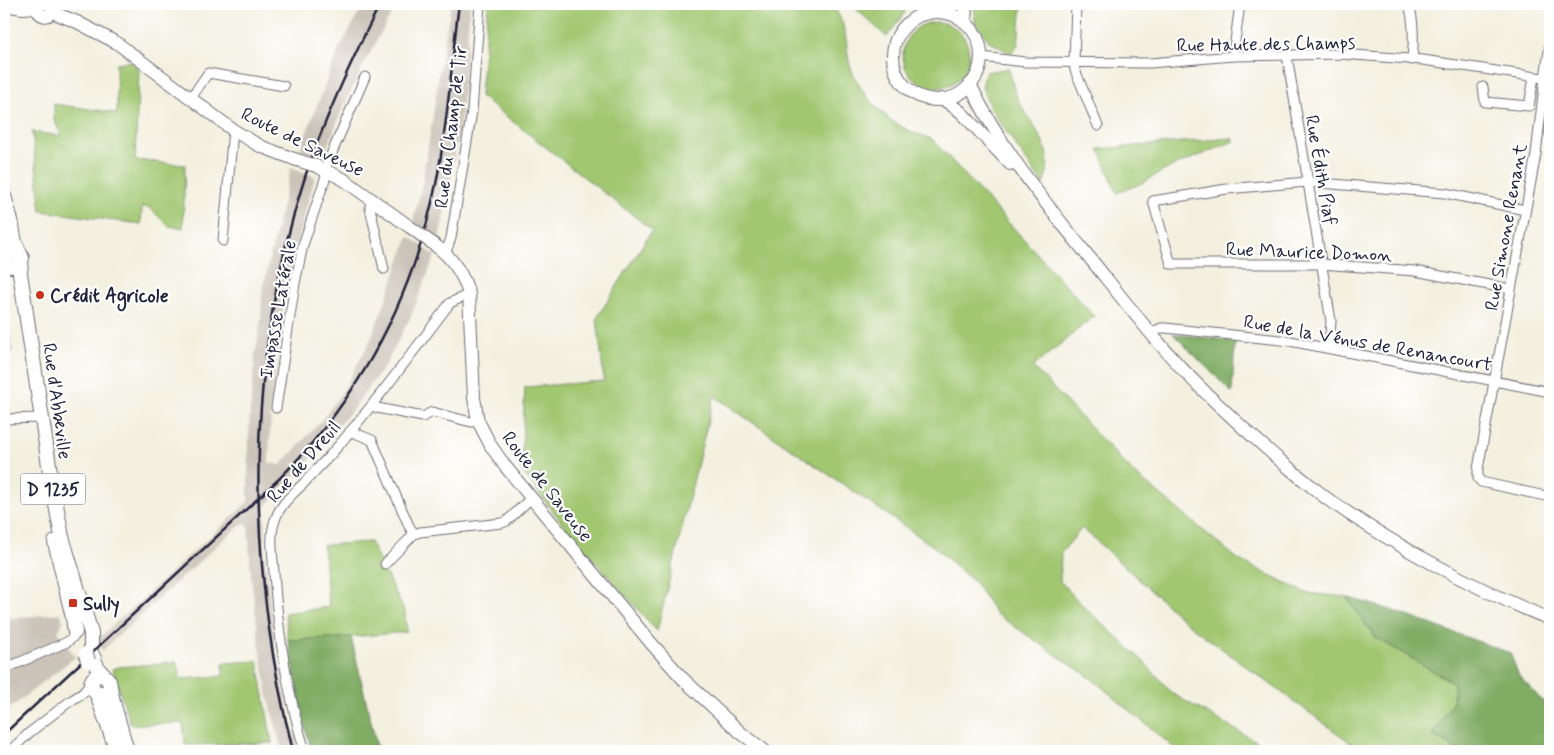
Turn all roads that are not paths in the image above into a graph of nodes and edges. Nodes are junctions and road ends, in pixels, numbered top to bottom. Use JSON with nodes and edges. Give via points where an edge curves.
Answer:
{"nodes":[{"id":1,"x":480,"y":4,"type":"edge"},
{"id":2,"x":966,"y":4,"type":"edge"},
{"id":3,"x":1076,"y":4,"type":"edge"},
{"id":4,"x":1240,"y":4,"type":"edge"},
{"id":5,"x":1410,"y":4,"type":"edge"},
{"id":6,"x":4,"y":5,"type":"edge"},
{"id":7,"x":37,"y":6,"type":"edge"},
{"id":8,"x":53,"y":8,"type":"edge"},
{"id":9,"x":939,"y":8,"type":"edge"},
{"id":10,"x":965,"y":22,"type":"junction"},
{"id":11,"x":1550,"y":44,"type":"edge"},
{"id":12,"x":1233,"y":56,"type":"junction"},
{"id":13,"x":1287,"y":56,"type":"junction"},
{"id":14,"x":981,"y":57,"type":"junction"},
{"id":15,"x":1412,"y":60,"type":"junction"},
{"id":16,"x":1074,"y":62,"type":"junction"},
{"id":17,"x":365,"y":77,"type":"dead end"},
{"id":18,"x":1534,"y":77,"type":"junction"},
{"id":19,"x":1548,"y":79,"type":"edge"},
{"id":20,"x":970,"y":84,"type":"junction"},
{"id":21,"x":284,"y":86,"type":"dead end"},
{"id":22,"x":1483,"y":87,"type":"dead end"},
{"id":23,"x":191,"y":98,"type":"junction"},
{"id":24,"x":943,"y":99,"type":"junction"},
{"id":25,"x":1098,"y":126,"type":"dead end"},
{"id":26,"x":1550,"y":129,"type":"edge"},
{"id":27,"x":234,"y":130,"type":"junction"},
{"id":28,"x":1550,"y":134,"type":"edge"},
{"id":29,"x":321,"y":168,"type":"junction"},
{"id":30,"x":1307,"y":182,"type":"junction"},
{"id":31,"x":4,"y":196,"type":"edge"},
{"id":32,"x":1041,"y":197,"type":"junction"},
{"id":33,"x":371,"y":198,"type":"junction"},
{"id":34,"x":1525,"y":210,"type":"junction"},
{"id":35,"x":4,"y":232,"type":"edge"},
{"id":36,"x":223,"y":241,"type":"dead end"},
{"id":37,"x":441,"y":249,"type":"junction"},
{"id":38,"x":14,"y":259,"type":"junction"},
{"id":39,"x":1321,"y":264,"type":"junction"},
{"id":40,"x":384,"y":269,"type":"dead end"},
{"id":41,"x":1510,"y":289,"type":"junction"},
{"id":42,"x":469,"y":294,"type":"junction"},
{"id":43,"x":1151,"y":334,"type":"junction"},
{"id":44,"x":1329,"y":348,"type":"junction"},
{"id":45,"x":1494,"y":380,"type":"junction"},
{"id":46,"x":1550,"y":392,"type":"edge"},
{"id":47,"x":372,"y":405,"type":"junction"},
{"id":48,"x":276,"y":408,"type":"dead end"},
{"id":49,"x":38,"y":418,"type":"junction"},
{"id":50,"x":4,"y":419,"type":"edge"},
{"id":51,"x":478,"y":421,"type":"junction"},
{"id":52,"x":350,"y":431,"type":"junction"},
{"id":53,"x":1550,"y":497,"type":"edge"},
{"id":54,"x":531,"y":498,"type":"junction"},
{"id":55,"x":414,"y":534,"type":"junction"},
{"id":56,"x":384,"y":564,"type":"dead end"},
{"id":57,"x":1550,"y":619,"type":"edge"},
{"id":58,"x":83,"y":644,"type":"junction"},
{"id":59,"x":4,"y":669,"type":"edge"},
{"id":60,"x":96,"y":686,"type":"junction"},
{"id":61,"x":10,"y":751,"type":"edge"},
{"id":62,"x":117,"y":751,"type":"edge"},
{"id":63,"x":127,"y":751,"type":"edge"},
{"id":64,"x":305,"y":751,"type":"edge"},
{"id":65,"x":765,"y":751,"type":"edge"}],
"edges":[{"from":1,"to":37,"type":"street","name":"Rue du Champ de Tir","via":[[472,111],[451,238]]},
{"from":2,"to":10,"type":"main road"},
{"from":3,"to":16,"type":"street"},
{"from":4,"to":12,"type":"street"},
{"from":5,"to":15,"type":"street"},
{"from":6,"to":7,"type":"main road"},
{"from":7,"to":8,"type":"main road","name":"Route de Saveuse","via":[[42,15],[48,15]]},
{"from":8,"to":23,"type":"main road","name":"Route de Saveuse","via":[[117,43]]},
{"from":9,"to":10,"type":"main road"},
{"from":9,"to":24,"type":"main road","via":[[910,22],[900,32],[894,45],[893,59],[896,73],[904,85],[929,99]]},
{"from":10,"to":14,"type":"main road","via":[[974,32]]},
{"from":11,"to":19,"type":"street","name":"Rue Simone Renant"},
{"from":12,"to":13,"type":"street","name":"Rue Haute des Champs"},
{"from":12,"to":16,"type":"street","name":"Rue Haute des Champs","via":[[1150,63]]},
{"from":13,"to":15,"type":"street","name":"Rue Haute des Champs","via":[[1341,54]]},
{"from":13,"to":30,"type":"street","name":"Rue Édith Piaf"},
{"from":14,"to":16,"type":"street","name":"Rue Haute des Champs","via":[[1025,62]]},
{"from":14,"to":20,"type":"main road","via":[[978,72]]},
{"from":15,"to":18,"type":"street","name":"Rue Haute des Champs"},
{"from":16,"to":25,"type":"street"},
{"from":17,"to":29,"type":"street","name":"Impasse Latérale","via":[[334,147]]},
{"from":18,"to":19,"type":"street","name":"Rue Haute des Champs"},
{"from":18,"to":22,"type":"street","via":[[1529,106],[1485,102]]},
{"from":19,"to":34,"type":"street","name":"Rue Simone Renant"},
{"from":20,"to":24,"type":"main road","via":[[963,92]]},
{"from":20,"to":32,"type":"main road","via":[[990,122]]},
{"from":21,"to":23,"type":"street","via":[[208,72]]},
{"from":23,"to":27,"type":"main road","name":"Route de Saveuse"},
{"from":24,"to":32,"type":"main road","via":[[961,112]]},
{"from":26,"to":28,"type":"street"},
{"from":27,"to":29,"type":"main road","name":"Route de Saveuse","bridge":true,"via":[[260,146]]},
{"from":27,"to":36,"type":"street"},
{"from":29,"to":33,"type":"main road","name":"Route de Saveuse"},
{"from":29,"to":48,"type":"street","name":"Impasse Latérale","via":[[325,179],[294,283]]},
{"from":30,"to":34,"type":"street","via":[[1445,193]]},
{"from":30,"to":39,"type":"street","name":"Rue Édith Piaf"},
{"from":30,"to":39,"type":"street","name":"Rue Maurice Domon","via":[[1227,189],[1154,201],[1171,264]]},
{"from":31,"to":38,"type":"main road","name":"Rue d'Abbeville","number":"D 1235"},
{"from":32,"to":43,"type":"main road"},
{"from":33,"to":37,"type":"main road","name":"Route de Saveuse","bridge":true},
{"from":33,"to":40,"type":"street","via":[[370,208]]},
{"from":34,"to":41,"type":"street","name":"Rue Simone Renant"},
{"from":35,"to":38,"type":"main road","name":"Rue d'Abbeville","number":"D 1235"},
{"from":37,"to":42,"type":"main road","name":"Route de Saveuse","via":[[465,279]]},
{"from":38,"to":49,"type":"main road","name":"Rue d'Abbeville","number":"D 1235","via":[[20,273]]},
{"from":39,"to":41,"type":"street","name":"Rue Maurice Domon","via":[[1415,271]]},
{"from":39,"to":44,"type":"street","name":"Rue Édith Piaf","via":[[1331,321]]},
{"from":41,"to":45,"type":"street","name":"Rue Simone Renant"},
{"from":42,"to":47,"type":"street","name":"Rue de Dreuil","via":[[450,303]]},
{"from":42,"to":51,"type":"main road","name":"Route de Saveuse"},
{"from":43,"to":44,"type":"street","name":"Rue de la Vénus de Renancourt","via":[[1166,328]]},
{"from":43,"to":57,"type":"main road","via":[[1206,394],[1263,447],[1326,498],[1383,535],[1450,572]]},
{"from":44,"to":45,"type":"street","name":"Rue de la Vénus de Renancourt"},
{"from":45,"to":46,"type":"street","name":"Rue de la Vénus de Renancourt"},
{"from":45,"to":53,"type":"street","name":"Rue Simone Renant","via":[[1478,478],[1481,482]]},
{"from":47,"to":51,"type":"street","via":[[423,417],[432,412]]},
{"from":47,"to":52,"type":"street","name":"Rue de Dreuil"},
{"from":49,"to":50,"type":"street"},
{"from":49,"to":58,"type":"main road","name":"Rue d'Abbeville","number":"D 1235","via":[[62,537],[80,593]]},
{"from":51,"to":54,"type":"main road","name":"Route de Saveuse","via":[[491,446]]},
{"from":52,"to":55,"type":"street","via":[[372,440]]},
{"from":52,"to":64,"type":"street","name":"Rue de Dreuil","via":[[284,503],[272,528],[279,636]]},
{"from":54,"to":55,"type":"street","via":[[502,523]]},
{"from":54,"to":65,"type":"main road","name":"Route de Saveuse","via":[[684,680]]},
{"from":55,"to":56,"type":"street"},
{"from":58,"to":59,"type":"street"},
{"from":58,"to":60,"type":"main road","name":"Rue d'Abbeville"},
{"from":60,"to":61,"type":"street","via":[[69,702]]},
{"from":60,"to":62,"type":"main road","name":"Rue d'Abbeville"},
{"from":60,"to":63,"type":"main road","name":"Rue d'Abbeville"}]}
